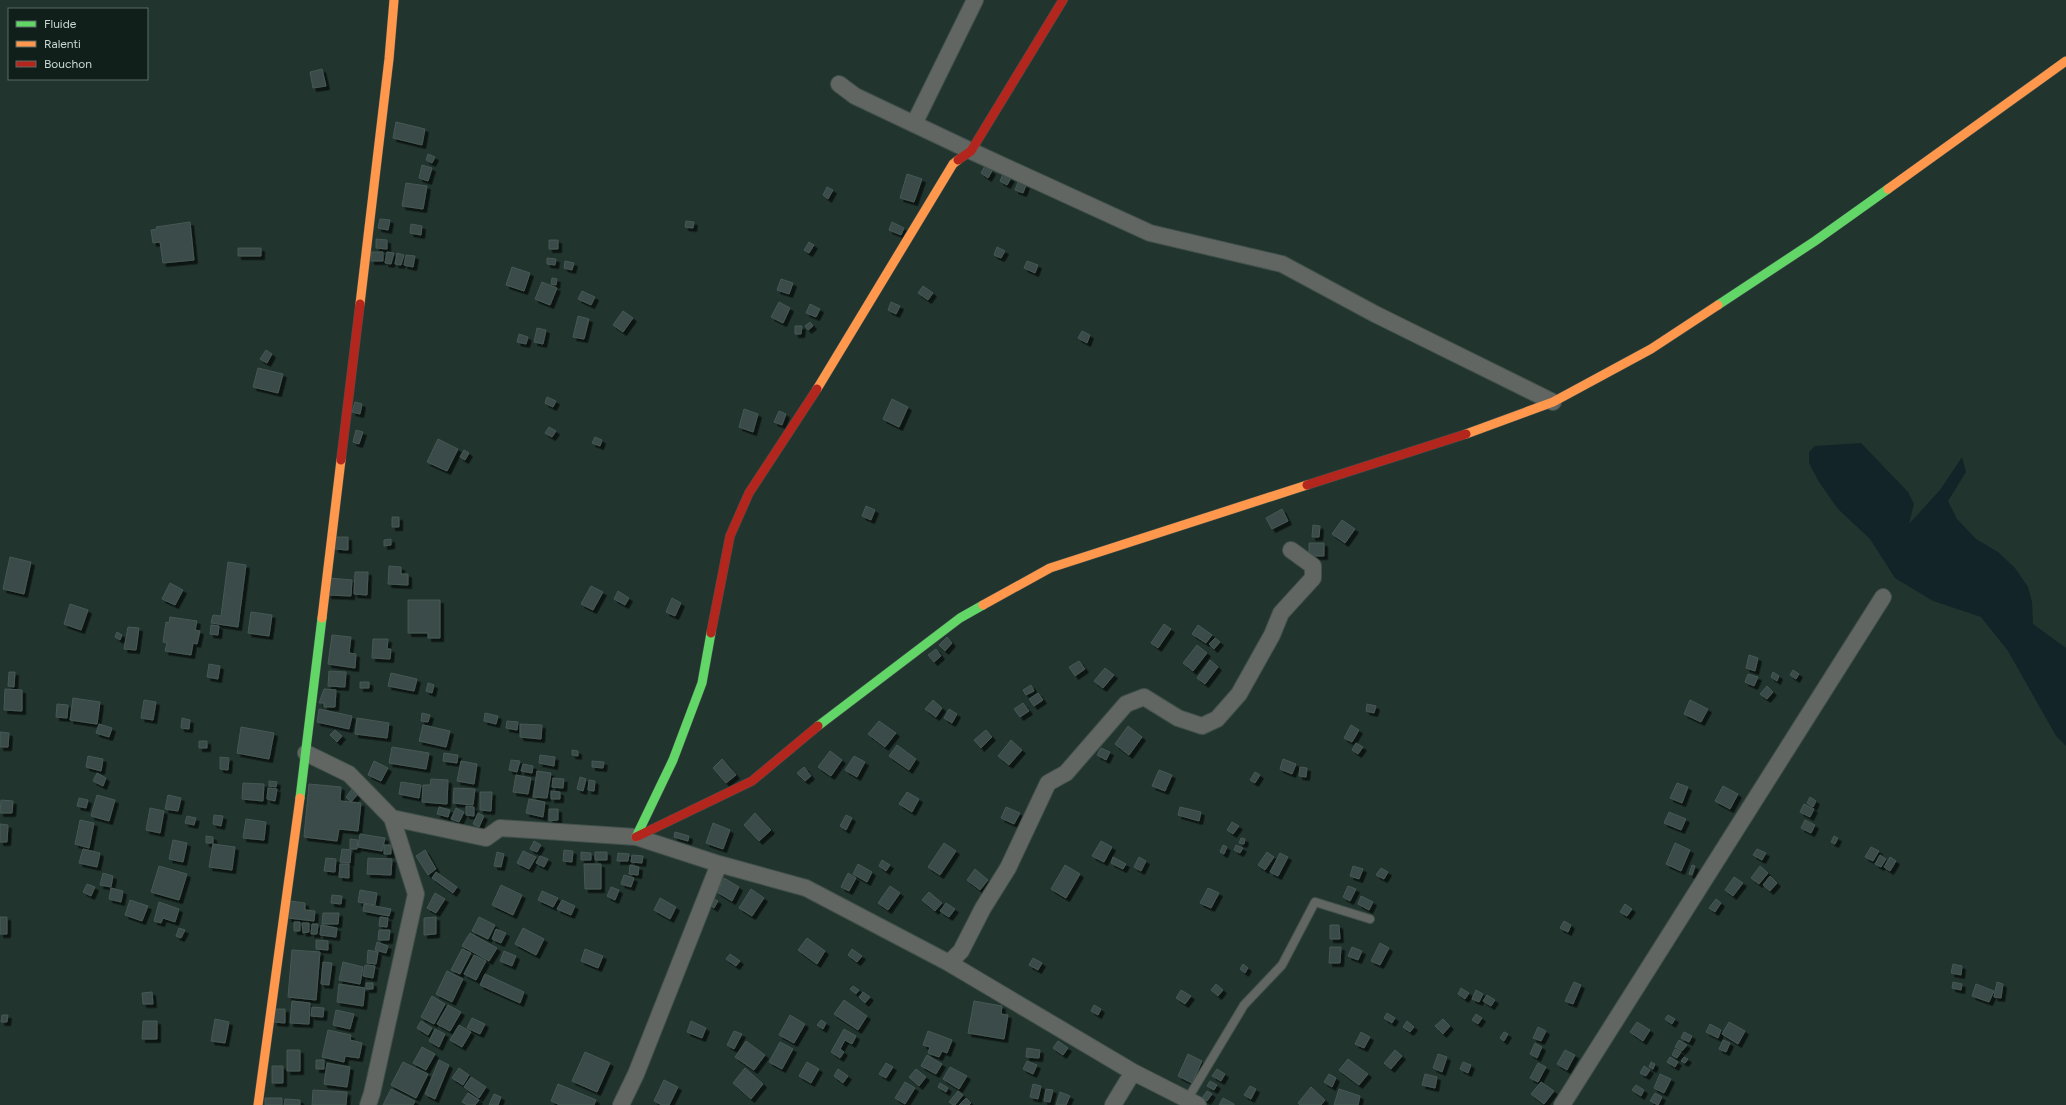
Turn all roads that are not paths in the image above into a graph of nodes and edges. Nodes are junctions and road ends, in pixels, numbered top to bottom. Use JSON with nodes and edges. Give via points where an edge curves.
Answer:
{"nodes":[{"id":1,"x":394,"y":0,"type":"edge"},
{"id":2,"x":976,"y":0,"type":"edge"},
{"id":3,"x":1063,"y":0,"type":"edge"},
{"id":4,"x":2066,"y":61,"type":"edge"},
{"id":5,"x":839,"y":84,"type":"dead end"},
{"id":6,"x":914,"y":124,"type":"junction"},
{"id":7,"x":971,"y":151,"type":"junction"},
{"id":8,"x":1553,"y":402,"type":"junction"},
{"id":9,"x":1291,"y":550,"type":"dead end"},
{"id":10,"x":1883,"y":597,"type":"dead end"},
{"id":11,"x":306,"y":754,"type":"junction"},
{"id":12,"x":392,"y":818,"type":"junction"},
{"id":13,"x":636,"y":837,"type":"junction"},
{"id":14,"x":719,"y":864,"type":"junction"},
{"id":15,"x":1370,"y":919,"type":"dead end"},
{"id":16,"x":949,"y":963,"type":"junction"},
{"id":17,"x":1133,"y":1072,"type":"junction"},
{"id":18,"x":1192,"y":1102,"type":"edge"},
{"id":19,"x":258,"y":1105,"type":"edge"},
{"id":20,"x":368,"y":1105,"type":"edge"},
{"id":21,"x":621,"y":1105,"type":"edge"},
{"id":22,"x":1113,"y":1105,"type":"edge"},
{"id":23,"x":1562,"y":1105,"type":"edge"}],
"edges":[{"from":1,"to":11,"type":"street"},
{"from":2,"to":6,"type":"street"},
{"from":3,"to":7,"type":"street"},
{"from":4,"to":8,"type":"street","via":[[1815,241],[1650,349]]},
{"from":5,"to":6,"type":"street","via":[[855,96]]},
{"from":6,"to":7,"type":"street"},
{"from":7,"to":8,"type":"street","via":[[1150,232],[1282,264],[1375,314]]},
{"from":7,"to":13,"type":"street","via":[[953,164],[812,397],[749,493],[730,536],[702,683],[673,760]]},
{"from":8,"to":13,"type":"street","via":[[1487,427],[1050,568],[960,618],[844,705],[752,781]]},
{"from":9,"to":16,"type":"street","via":[[1313,566],[1313,578],[1281,613],[1272,635],[1239,694],[1217,719],[1202,726],[1178,718],[1144,697],[1126,704],[1066,773],[1048,783],[1008,868],[983,908],[961,951]]},
{"from":10,"to":23,"type":"street"},
{"from":11,"to":12,"type":"street","via":[[349,774]]},
{"from":11,"to":19,"type":"street"},
{"from":12,"to":13,"type":"street","via":[[486,838],[500,828]]},
{"from":12,"to":20,"type":"street","via":[[416,894]]},
{"from":13,"to":14,"type":"street"},
{"from":14,"to":16,"type":"street","via":[[806,888]]},
{"from":14,"to":21,"type":"street","via":[[636,1074]]},
{"from":15,"to":18,"type":"lane","via":[[1315,902],[1282,965],[1244,1005]]},
{"from":16,"to":17,"type":"street"},
{"from":17,"to":18,"type":"street"},
{"from":17,"to":22,"type":"street"}]}
